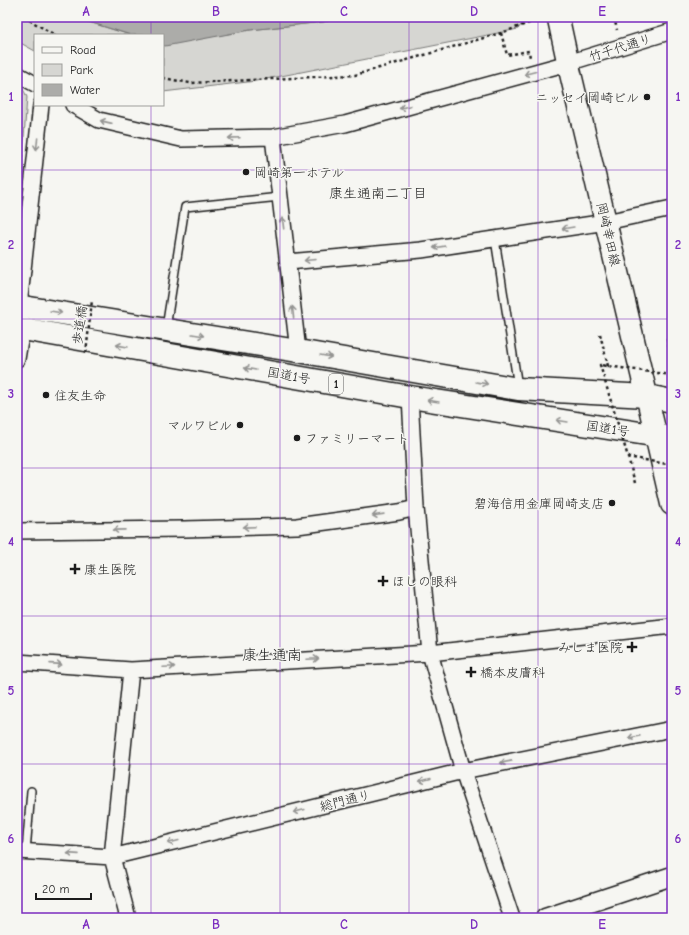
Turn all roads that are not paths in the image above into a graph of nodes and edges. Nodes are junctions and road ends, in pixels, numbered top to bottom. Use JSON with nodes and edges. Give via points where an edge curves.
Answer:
{"nodes":[{"id":1,"x":560,"y":25,"type":"edge"},
{"id":2,"x":672,"y":31,"type":"edge"},
{"id":3,"x":568,"y":63,"type":"junction"},
{"id":4,"x":17,"y":74,"type":"edge"},
{"id":5,"x":34,"y":83,"type":"edge"},
{"id":6,"x":41,"y":106,"type":"edge"},
{"id":7,"x":75,"y":106,"type":"edge"},
{"id":8,"x":273,"y":137,"type":"junction"},
{"id":9,"x":280,"y":197,"type":"junction"},
{"id":10,"x":672,"y":208,"type":"edge"},
{"id":11,"x":606,"y":222,"type":"junction"},
{"id":12,"x":495,"y":239,"type":"junction"},
{"id":13,"x":288,"y":262,"type":"junction"},
{"id":14,"x":18,"y":306,"type":"edge"},
{"id":15,"x":19,"y":328,"type":"edge"},
{"id":16,"x":166,"y":330,"type":"junction"},
{"id":17,"x":298,"y":350,"type":"junction"},
{"id":18,"x":17,"y":359,"type":"edge"},
{"id":19,"x":518,"y":389,"type":"junction"},
{"id":20,"x":647,"y":396,"type":"junction"},
{"id":21,"x":410,"y":397,"type":"junction"},
{"id":22,"x":672,"y":401,"type":"edge"},
{"id":23,"x":664,"y":436,"type":"edge"},
{"id":24,"x":672,"y":504,"type":"edge"},
{"id":25,"x":416,"y":508,"type":"junction"},
{"id":26,"x":17,"y":531,"type":"edge"},
{"id":27,"x":672,"y":626,"type":"edge"},
{"id":28,"x":430,"y":653,"type":"junction"},
{"id":29,"x":17,"y":662,"type":"edge"},
{"id":30,"x":130,"y":670,"type":"junction"},
{"id":31,"x":672,"y":729,"type":"edge"},
{"id":32,"x":463,"y":771,"type":"junction"},
{"id":33,"x":31,"y":791,"type":"dead end"},
{"id":34,"x":22,"y":851,"type":"edge"},
{"id":35,"x":112,"y":857,"type":"junction"},
{"id":36,"x":672,"y":876,"type":"edge"},
{"id":37,"x":128,"y":918,"type":"edge"},
{"id":38,"x":512,"y":918,"type":"edge"},
{"id":39,"x":545,"y":918,"type":"edge"}],
"edges":[{"from":1,"to":3,"type":"main road","name":"岡崎幸田線"},
{"from":2,"to":3,"type":"street","name":"竹千代通り"},
{"from":3,"to":8,"type":"street","name":"竹千代通り","one_way":true,"via":[[344,124]]},
{"from":3,"to":11,"type":"main road","name":"岡崎幸田線"},
{"from":4,"to":5,"type":"street"},
{"from":6,"to":14,"type":"street","one_way":true},
{"from":8,"to":7,"type":"street","name":"竹千代通り","one_way":true,"via":[[181,139],[99,120]]},
{"from":8,"to":9,"type":"street"},
{"from":13,"to":9,"type":"street","one_way":true},
{"from":9,"to":16,"type":"lane","via":[[185,207]]},
{"from":10,"to":11,"type":"street"},
{"from":11,"to":12,"type":"street","one_way":true},
{"from":11,"to":20,"type":"main road","name":"岡崎幸田線"},
{"from":12,"to":13,"type":"street","one_way":true,"via":[[421,250]]},
{"from":12,"to":19,"type":"lane"},
{"from":17,"to":13,"type":"street","one_way":true},
{"from":14,"to":15,"type":"street"},
{"from":14,"to":16,"type":"main road","name":"国道1号","number":"1","one_way":true},
{"from":15,"to":18,"type":"street"},
{"from":21,"to":15,"type":"main road","name":"国道1号","number":"1","one_way":true},
{"from":16,"to":17,"type":"main road","name":"国道1号","number":"1","one_way":true},
{"from":17,"to":19,"type":"main road","name":"国道1号","number":"1","one_way":true},
{"from":19,"to":20,"type":"main road","name":"国道1号","number":"1"},
{"from":20,"to":22,"type":"main road","number":"1"},
{"from":20,"to":23,"type":"main road","name":"岡崎幸田線"},
{"from":23,"to":21,"type":"main road","name":"国道1号","number":"1","one_way":true},
{"from":21,"to":25,"type":"street"},
{"from":23,"to":24,"type":"main road"},
{"from":25,"to":26,"type":"street","one_way":true,"via":[[297,526]]},
{"from":25,"to":28,"type":"street"},
{"from":27,"to":28,"type":"street"},
{"from":30,"to":28,"type":"street","one_way":true},
{"from":28,"to":32,"type":"street"},
{"from":29,"to":30,"type":"street","one_way":true},
{"from":30,"to":35,"type":"street"},
{"from":31,"to":32,"type":"street","name":"総門通り","one_way":true},
{"from":32,"to":35,"type":"street","name":"総門通り","one_way":true},
{"from":32,"to":38,"type":"street"},
{"from":33,"to":34,"type":"lane"},
{"from":35,"to":34,"type":"street","name":"総門通り","one_way":true},
{"from":35,"to":37,"type":"street"},
{"from":36,"to":39,"type":"street"}]}
